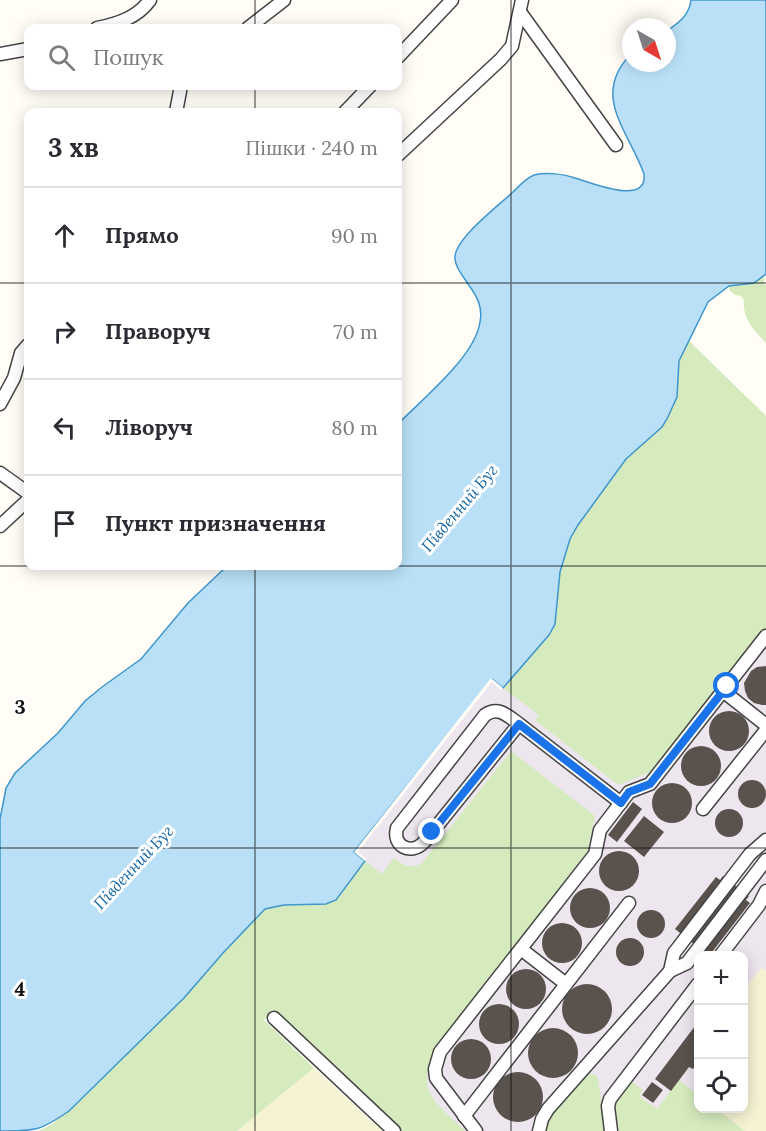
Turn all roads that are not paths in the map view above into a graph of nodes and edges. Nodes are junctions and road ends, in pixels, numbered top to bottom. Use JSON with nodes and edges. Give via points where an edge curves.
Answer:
{"nodes":[{"id":1,"x":150,"y":0,"type":"edge"},
{"id":2,"x":284,"y":0,"type":"edge"},
{"id":3,"x":452,"y":0,"type":"edge"},
{"id":4,"x":521,"y":6,"type":"edge"},
{"id":5,"x":115,"y":24,"type":"edge"},
{"id":6,"x":253,"y":24,"type":"edge"},
{"id":7,"x":24,"y":50,"type":"edge"},
{"id":8,"x":402,"y":53,"type":"edge"},
{"id":9,"x":0,"y":54,"type":"edge"},
{"id":10,"x":180,"y":90,"type":"edge"},
{"id":11,"x":366,"y":90,"type":"edge"},
{"id":12,"x":177,"y":108,"type":"edge"},
{"id":13,"x":349,"y":108,"type":"edge"},
{"id":14,"x":616,"y":145,"type":"dead end"},
{"id":15,"x":402,"y":151,"type":"edge"},
{"id":16,"x":24,"y":350,"type":"edge"},
{"id":17,"x":0,"y":404,"type":"edge"},
{"id":18,"x":0,"y":473,"type":"edge"},
{"id":19,"x":24,"y":490,"type":"edge"},
{"id":20,"x":24,"y":504,"type":"edge"},
{"id":21,"x":0,"y":526,"type":"edge"},
{"id":22,"x":766,"y":636,"type":"edge"},
{"id":23,"x":723,"y":691,"type":"junction"},
{"id":24,"x":519,"y":724,"type":"junction"},
{"id":25,"x":766,"y":725,"type":"edge"},
{"id":26,"x":766,"y":730,"type":"edge"},
{"id":27,"x":621,"y":803,"type":"junction"},
{"id":28,"x":703,"y":809,"type":"dead end"},
{"id":29,"x":766,"y":840,"type":"edge"},
{"id":30,"x":766,"y":860,"type":"edge"},
{"id":31,"x":766,"y":891,"type":"edge"},
{"id":32,"x":630,"y":903,"type":"dead end"},
{"id":33,"x":520,"y":949,"type":"junction"},
{"id":34,"x":724,"y":951,"type":"edge"},
{"id":35,"x":670,"y":971,"type":"junction"},
{"id":36,"x":566,"y":984,"type":"junction"},
{"id":37,"x":694,"y":990,"type":"edge"},
{"id":38,"x":274,"y":1018,"type":"dead end"},
{"id":39,"x":548,"y":1109,"type":"junction"},
{"id":40,"x":464,"y":1116,"type":"junction"},
{"id":41,"x":394,"y":1131,"type":"edge"},
{"id":42,"x":476,"y":1131,"type":"edge"},
{"id":43,"x":530,"y":1131,"type":"edge"},
{"id":44,"x":539,"y":1131,"type":"edge"},
{"id":45,"x":611,"y":1131,"type":"edge"}],
"edges":[{"from":1,"to":5,"type":"street","via":[[144,8]]},
{"from":2,"to":6,"type":"street"},
{"from":3,"to":8,"type":"street"},
{"from":4,"to":14,"type":"street"},
{"from":4,"to":15,"type":"street","via":[[512,46]]},
{"from":7,"to":9,"type":"street"},
{"from":10,"to":12,"type":"street"},
{"from":11,"to":13,"type":"street"},
{"from":16,"to":17,"type":"street"},
{"from":18,"to":19,"type":"street"},
{"from":20,"to":21,"type":"street"},
{"from":22,"to":23,"type":"street"},
{"from":23,"to":25,"type":"street"},
{"from":23,"to":27,"type":"street","via":[[650,784],[629,792]]},
{"from":24,"to":24,"type":"street","via":[[424,842],[411,850],[401,846],[396,838],[397,828],[485,715],[499,711]]},
{"from":24,"to":27,"type":"street"},
{"from":26,"to":28,"type":"street"},
{"from":27,"to":33,"type":"street","via":[[600,830],[595,854]]},
{"from":29,"to":35,"type":"street","via":[[750,854],[674,953]]},
{"from":30,"to":35,"type":"street","via":[[687,963]]},
{"from":31,"to":34,"type":"street"},
{"from":32,"to":36,"type":"street"},
{"from":33,"to":36,"type":"street"},
{"from":33,"to":40,"type":"street","via":[[436,1060],[436,1078]]},
{"from":35,"to":39,"type":"street"},
{"from":36,"to":40,"type":"street"},
{"from":37,"to":45,"type":"street","via":[[610,1099]]},
{"from":38,"to":41,"type":"street"},
{"from":39,"to":43,"type":"street"},
{"from":39,"to":44,"type":"street"},
{"from":40,"to":42,"type":"street"}]}
